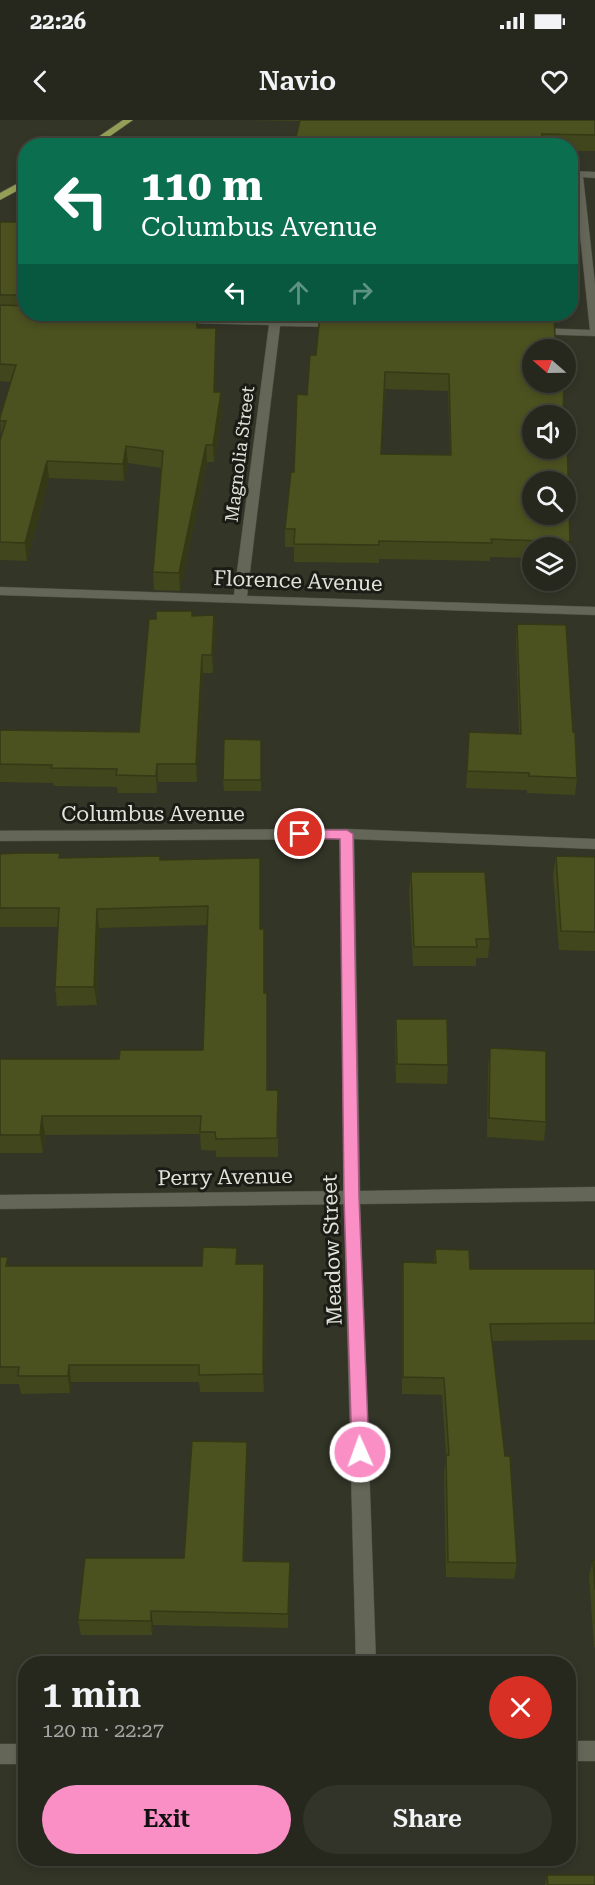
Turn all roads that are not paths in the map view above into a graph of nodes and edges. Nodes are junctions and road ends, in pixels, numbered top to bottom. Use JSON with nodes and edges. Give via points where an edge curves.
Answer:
{"nodes":[{"id":1,"x":129,"y":120,"type":"edge"},
{"id":2,"x":101,"y":138,"type":"edge"},
{"id":3,"x":578,"y":174,"type":"edge"},
{"id":4,"x":595,"y":175,"type":"edge"},
{"id":5,"x":18,"y":187,"type":"edge"},
{"id":6,"x":0,"y":197,"type":"edge"},
{"id":7,"x":578,"y":204,"type":"edge"},
{"id":8,"x":275,"y":321,"type":"edge"},
{"id":9,"x":304,"y":321,"type":"edge"},
{"id":10,"x":343,"y":325,"type":"edge"},
{"id":11,"x":526,"y":330,"type":"edge"},
{"id":12,"x":595,"y":332,"type":"edge"},
{"id":13,"x":0,"y":591,"type":"edge"},
{"id":14,"x":240,"y":599,"type":"junction"},
{"id":15,"x":595,"y":611,"type":"edge"},
{"id":16,"x":347,"y":834,"type":"junction"},
{"id":17,"x":0,"y":836,"type":"edge"},
{"id":18,"x":595,"y":844,"type":"edge"},
{"id":19,"x":595,"y":1194,"type":"edge"},
{"id":20,"x":352,"y":1197,"type":"junction"},
{"id":21,"x":0,"y":1202,"type":"edge"},
{"id":22,"x":366,"y":1656,"type":"edge"},
{"id":23,"x":576,"y":1751,"type":"edge"},
{"id":24,"x":595,"y":1751,"type":"edge"},
{"id":25,"x":0,"y":1754,"type":"edge"},
{"id":26,"x":18,"y":1754,"type":"edge"}],
"edges":[{"from":1,"to":2,"type":"main road"},
{"from":3,"to":4,"type":"street"},
{"from":5,"to":6,"type":"main road"},
{"from":7,"to":12,"type":"street"},
{"from":8,"to":14,"type":"street","name":"Magnolia Street"},
{"from":9,"to":10,"type":"street"},
{"from":11,"to":12,"type":"street"},
{"from":13,"to":14,"type":"street","name":"Florence Avenue"},
{"from":14,"to":15,"type":"street","name":"Florence Avenue"},
{"from":16,"to":17,"type":"street","name":"Columbus Avenue"},
{"from":16,"to":18,"type":"street","name":"Columbus Avenue"},
{"from":16,"to":20,"type":"street","name":"Meadow Street"},
{"from":19,"to":20,"type":"street","name":"Perry Avenue"},
{"from":20,"to":21,"type":"street","name":"Perry Avenue"},
{"from":20,"to":22,"type":"street","name":"Meadow Street"},
{"from":23,"to":24,"type":"street"},
{"from":25,"to":26,"type":"street"}]}
